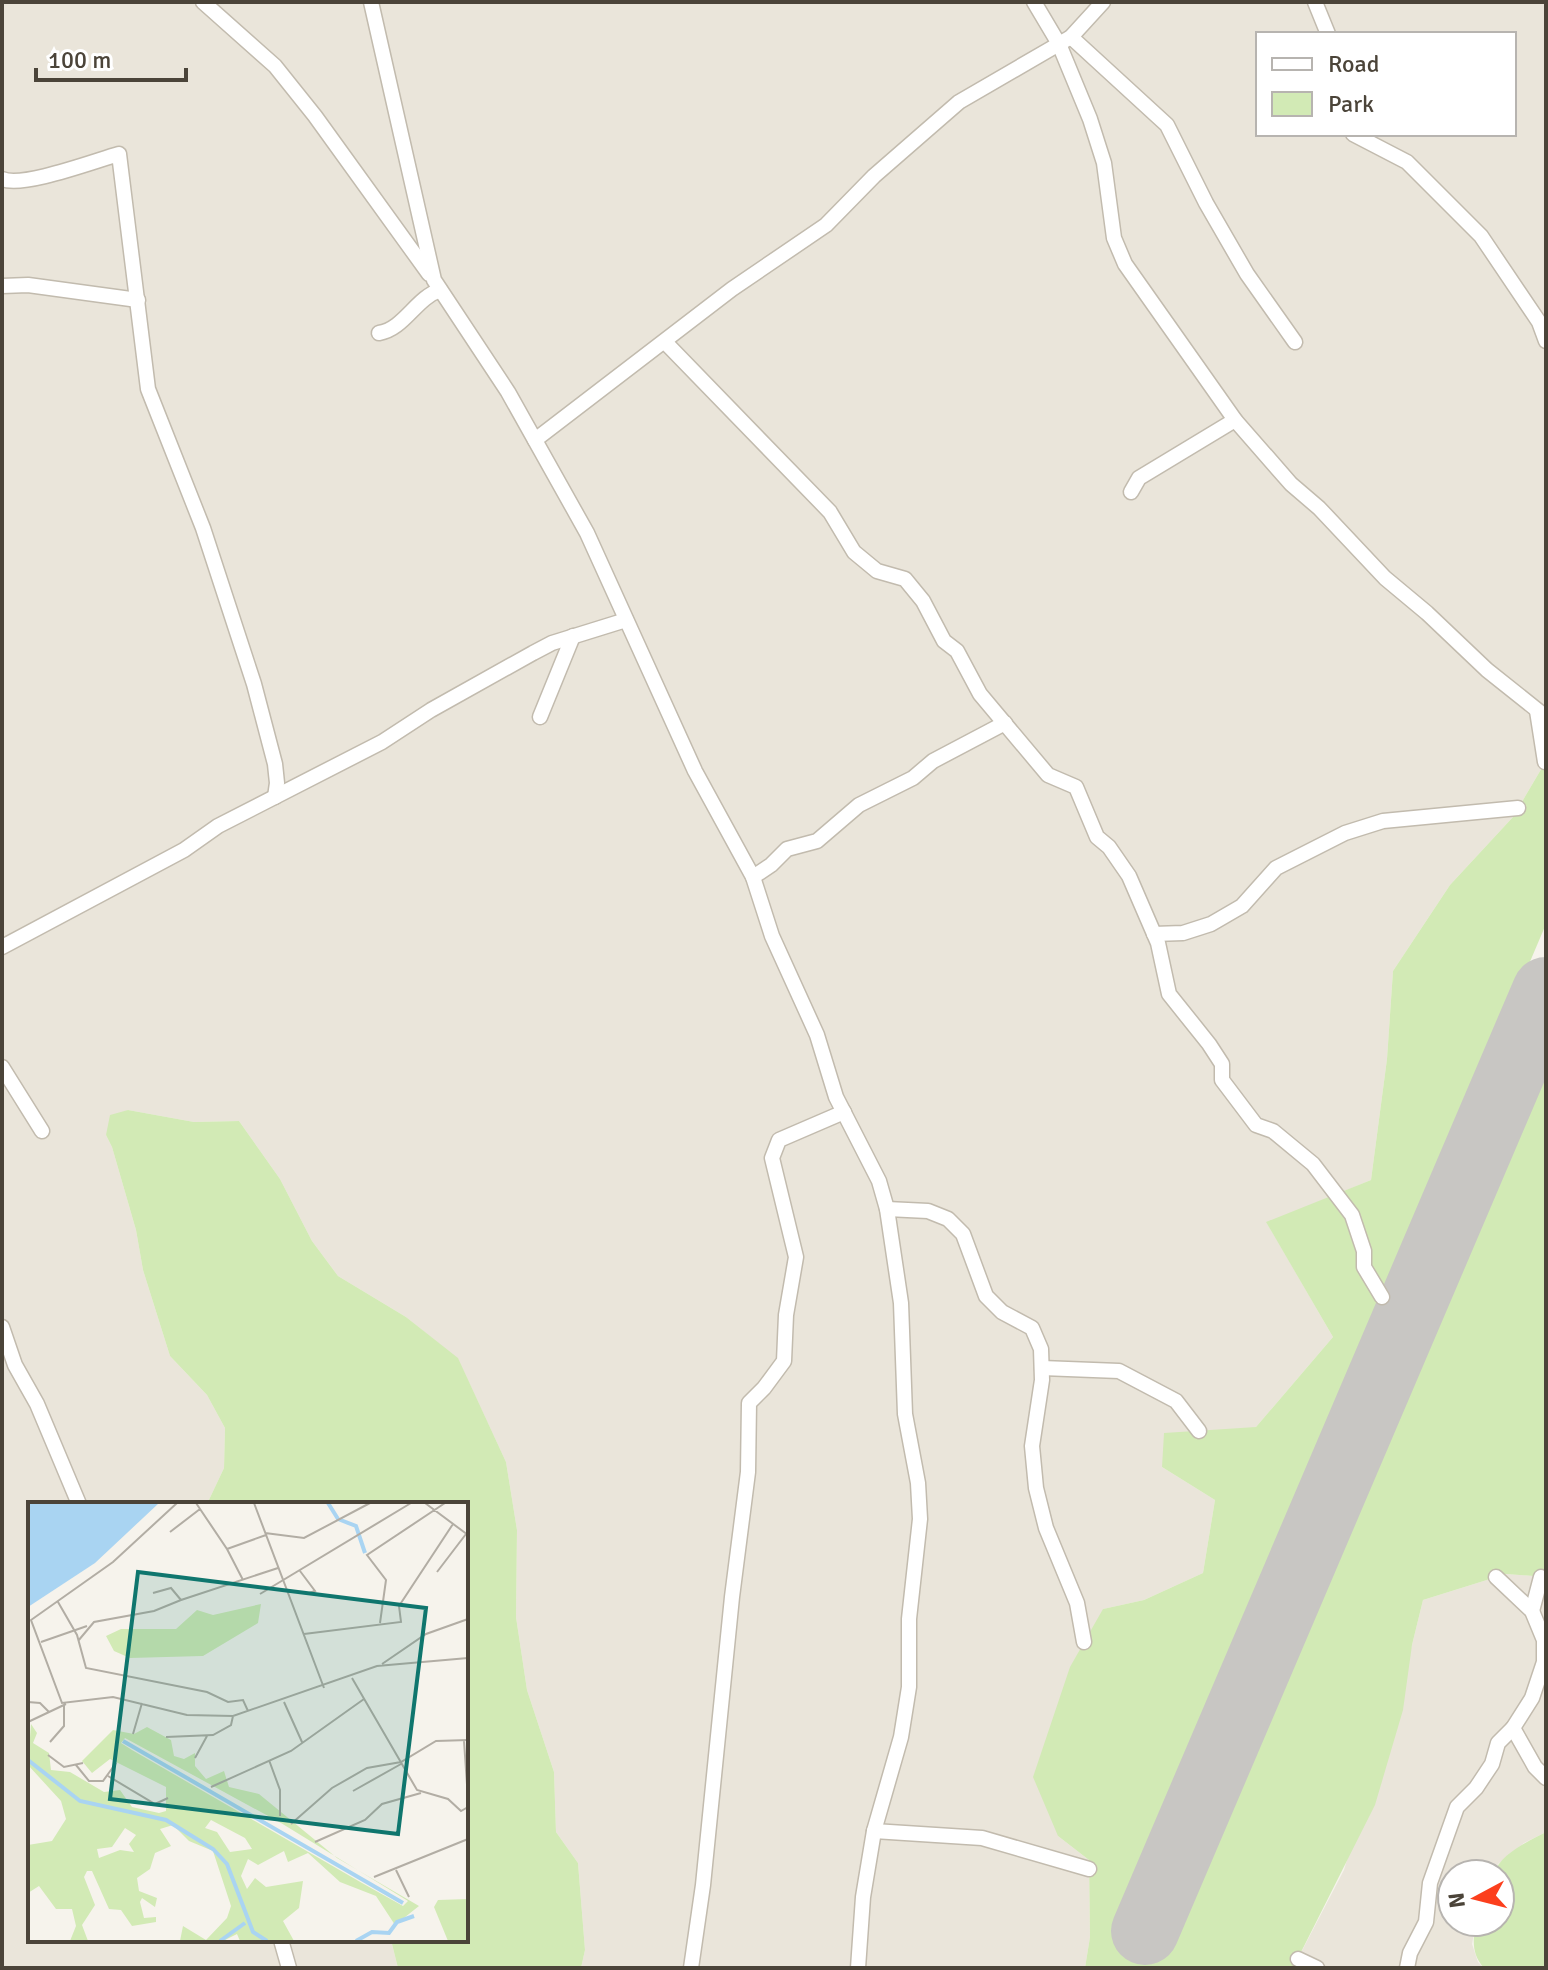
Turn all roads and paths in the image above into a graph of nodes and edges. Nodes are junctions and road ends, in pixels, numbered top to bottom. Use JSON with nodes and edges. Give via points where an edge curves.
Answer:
{"nodes":[{"id":1,"x":203,"y":2,"type":"edge"},
{"id":2,"x":371,"y":2,"type":"edge"},
{"id":3,"x":1034,"y":2,"type":"edge"},
{"id":4,"x":1103,"y":2,"type":"edge"},
{"id":5,"x":1315,"y":2,"type":"edge"},
{"id":6,"x":1327,"y":32,"type":"edge"},
{"id":7,"x":1065,"y":41,"type":"junction"},
{"id":8,"x":1357,"y":136,"type":"edge"},
{"id":9,"x":2,"y":179,"type":"edge"},
{"id":10,"x":437,"y":285,"type":"junction"},
{"id":11,"x":2,"y":286,"type":"edge"},
{"id":12,"x":138,"y":300,"type":"junction"},
{"id":13,"x":379,"y":333,"type":"dead end"},
{"id":14,"x":1546,"y":341,"type":"edge"},
{"id":15,"x":665,"y":342,"type":"junction"},
{"id":16,"x":1295,"y":342,"type":"dead end"},
{"id":17,"x":1235,"y":420,"type":"junction"},
{"id":18,"x":535,"y":440,"type":"junction"},
{"id":19,"x":1131,"y":492,"type":"dead end"},
{"id":20,"x":626,"y":620,"type":"junction"},
{"id":21,"x":573,"y":636,"type":"junction"},
{"id":22,"x":1542,"y":714,"type":"edge"},
{"id":23,"x":540,"y":717,"type":"dead end"},
{"id":24,"x":1005,"y":723,"type":"junction"},
{"id":25,"x":1545,"y":762,"type":"edge"},
{"id":26,"x":275,"y":797,"type":"junction"},
{"id":27,"x":1518,"y":808,"type":"dead end"},
{"id":28,"x":753,"y":877,"type":"junction"},
{"id":29,"x":1154,"y":934,"type":"junction"},
{"id":30,"x":2,"y":947,"type":"edge"},
{"id":31,"x":2,"y":1067,"type":"edge"},
{"id":32,"x":844,"y":1112,"type":"junction"},
{"id":33,"x":42,"y":1131,"type":"dead end"},
{"id":34,"x":887,"y":1209,"type":"junction"},
{"id":35,"x":1382,"y":1297,"type":"dead end"},
{"id":36,"x":2,"y":1327,"type":"edge"},
{"id":37,"x":1042,"y":1368,"type":"junction"},
{"id":38,"x":1199,"y":1431,"type":"dead end"},
{"id":39,"x":78,"y":1502,"type":"edge"},
{"id":40,"x":1496,"y":1577,"type":"dead end"},
{"id":41,"x":1541,"y":1577,"type":"dead end"},
{"id":42,"x":1532,"y":1611,"type":"junction"},
{"id":43,"x":1084,"y":1642,"type":"dead end"},
{"id":44,"x":1513,"y":1728,"type":"junction"},
{"id":45,"x":1546,"y":1778,"type":"edge"},
{"id":46,"x":874,"y":1831,"type":"junction"},
{"id":47,"x":1089,"y":1869,"type":"dead end"},
{"id":48,"x":282,"y":1942,"type":"edge"},
{"id":49,"x":1298,"y":1959,"type":"dead end"},
{"id":50,"x":289,"y":1968,"type":"edge"},
{"id":51,"x":691,"y":1968,"type":"edge"},
{"id":52,"x":858,"y":1968,"type":"edge"},
{"id":53,"x":1317,"y":1968,"type":"edge"},
{"id":54,"x":1407,"y":1968,"type":"edge"}],
"edges":[{"from":1,"to":10,"type":"street","via":[[275,66]]},
{"from":2,"to":10,"type":"street"},
{"from":3,"to":7,"type":"street"},
{"from":4,"to":7,"type":"street"},
{"from":5,"to":6,"type":"street"},
{"from":7,"to":15,"type":"street","via":[[959,102],[826,225]]},
{"from":7,"to":16,"type":"street","via":[[1167,125],[1247,274]]},
{"from":7,"to":17,"type":"street","via":[[1104,163],[1114,238],[1125,264]]},
{"from":8,"to":14,"type":"street","via":[[1407,162],[1481,236],[1539,322]]},
{"from":9,"to":12,"type":"street","via":[[27,180],[119,154]]},
{"from":10,"to":13,"type":"street","via":[[390,331]]},
{"from":10,"to":18,"type":"street"},
{"from":11,"to":12,"type":"street"},
{"from":12,"to":26,"type":"street","via":[[148,389],[203,528],[254,684],[275,764]]},
{"from":15,"to":18,"type":"street"},
{"from":15,"to":24,"type":"street","via":[[830,512],[854,552],[877,571],[905,579]]},
{"from":17,"to":19,"type":"street","via":[[1139,478]]},
{"from":17,"to":22,"type":"street","via":[[1385,578]]},
{"from":18,"to":20,"type":"street","via":[[587,533]]},
{"from":20,"to":21,"type":"street"},
{"from":20,"to":28,"type":"street","via":[[695,771]]},
{"from":21,"to":23,"type":"street"},
{"from":21,"to":26,"type":"street","via":[[520,660],[382,742]]},
{"from":22,"to":25,"type":"street"},
{"from":24,"to":28,"type":"street","via":[[859,805],[817,841],[793,846]]},
{"from":24,"to":29,"type":"street","via":[[1048,775],[1076,787],[1097,837],[1129,876]]},
{"from":26,"to":30,"type":"street"},
{"from":27,"to":29,"type":"street","via":[[1383,821],[1345,833],[1276,868],[1242,906],[1211,924],[1183,933]]},
{"from":28,"to":32,"type":"street"},
{"from":29,"to":35,"type":"street","via":[[1169,994],[1222,1064],[1222,1080],[1256,1125],[1273,1131],[1313,1164],[1352,1215],[1364,1267]]},
{"from":31,"to":33,"type":"street"},
{"from":32,"to":34,"type":"street","via":[[879,1181]]},
{"from":32,"to":51,"type":"street","via":[[779,1140],[772,1158],[796,1257],[784,1361],[749,1403],[748,1472]]},
{"from":34,"to":37,"type":"street","via":[[928,1211],[948,1219],[963,1234],[986,1296],[1032,1328]]},
{"from":34,"to":46,"type":"street","via":[[920,1519],[909,1619],[909,1687],[901,1737]]},
{"from":36,"to":39,"type":"street"},
{"from":37,"to":38,"type":"street","via":[[1119,1371],[1176,1401]]},
{"from":37,"to":43,"type":"street","via":[[1032,1446],[1036,1488],[1046,1528],[1077,1603]]},
{"from":40,"to":42,"type":"street"},
{"from":41,"to":42,"type":"street"},
{"from":42,"to":44,"type":"street","via":[[1544,1640],[1544,1662],[1532,1698]]},
{"from":44,"to":45,"type":"street"},
{"from":44,"to":54,"type":"street","via":[[1498,1743],[1476,1788],[1457,1807],[1430,1883],[1426,1922]]},
{"from":46,"to":47,"type":"street","via":[[982,1838]]},
{"from":46,"to":52,"type":"street"},
{"from":48,"to":50,"type":"street"},
{"from":49,"to":53,"type":"street"}]}
